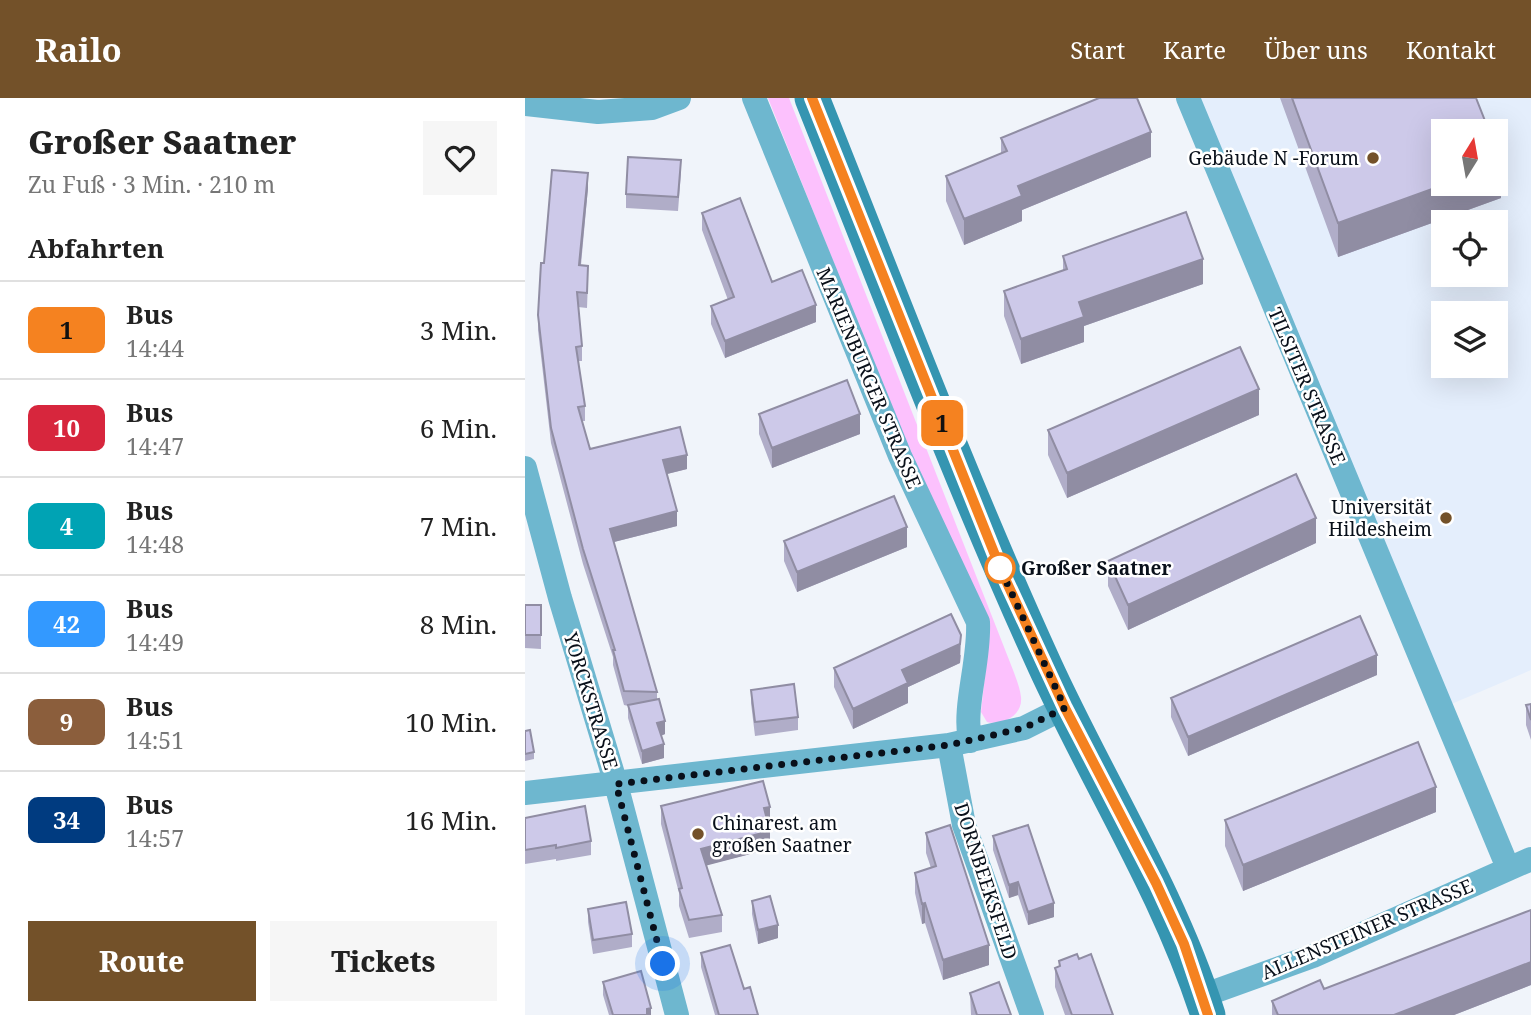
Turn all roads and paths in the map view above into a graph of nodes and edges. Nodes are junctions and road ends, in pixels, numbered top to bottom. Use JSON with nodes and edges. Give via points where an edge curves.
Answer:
{"nodes":[{"id":1,"x":679,"y":98,"type":"edge"},
{"id":2,"x":754,"y":98,"type":"edge"},
{"id":3,"x":812,"y":98,"type":"edge"},
{"id":4,"x":1188,"y":98,"type":"edge"},
{"id":5,"x":525,"y":104,"type":"edge"},
{"id":6,"x":525,"y":468,"type":"edge"},
{"id":7,"x":1065,"y":708,"type":"junction"},
{"id":8,"x":959,"y":743,"type":"junction"},
{"id":9,"x":616,"y":784,"type":"junction"},
{"id":10,"x":525,"y":793,"type":"edge"},
{"id":11,"x":1531,"y":859,"type":"edge"},
{"id":12,"x":1508,"y":868,"type":"junction"},
{"id":13,"x":1205,"y":1006,"type":"edge"},
{"id":14,"x":677,"y":1015,"type":"edge"},
{"id":15,"x":1032,"y":1015,"type":"edge"}],
"edges":[{"from":1,"to":5,"type":"street","via":[[652,108],[598,111]]},
{"from":2,"to":8,"type":"street","name":"MARIENBURGER STRASSE","via":[[900,456],[978,622],[979,647],[967,727]]},
{"from":3,"to":7,"type":"main road","via":[[1001,570]]},
{"from":4,"to":12,"type":"street","name":"TILSITER STRASSE"},
{"from":6,"to":9,"type":"street","name":"YORCKSTRASSE"},
{"from":7,"to":8,"type":"street","via":[[1024,728]]},
{"from":7,"to":13,"type":"main road","via":[[1156,883]]},
{"from":8,"to":9,"type":"street"},
{"from":8,"to":15,"type":"street","name":"DORNBEEKSFELD","via":[[964,825]]},
{"from":9,"to":10,"type":"street"},
{"from":9,"to":14,"type":"street","name":"YORCKSTRASSE"},
{"from":11,"to":12,"type":"street","name":"ALLENSTEINER STRASSE"},
{"from":12,"to":13,"type":"street","name":"ALLENSTEINER STRASSE"}]}
